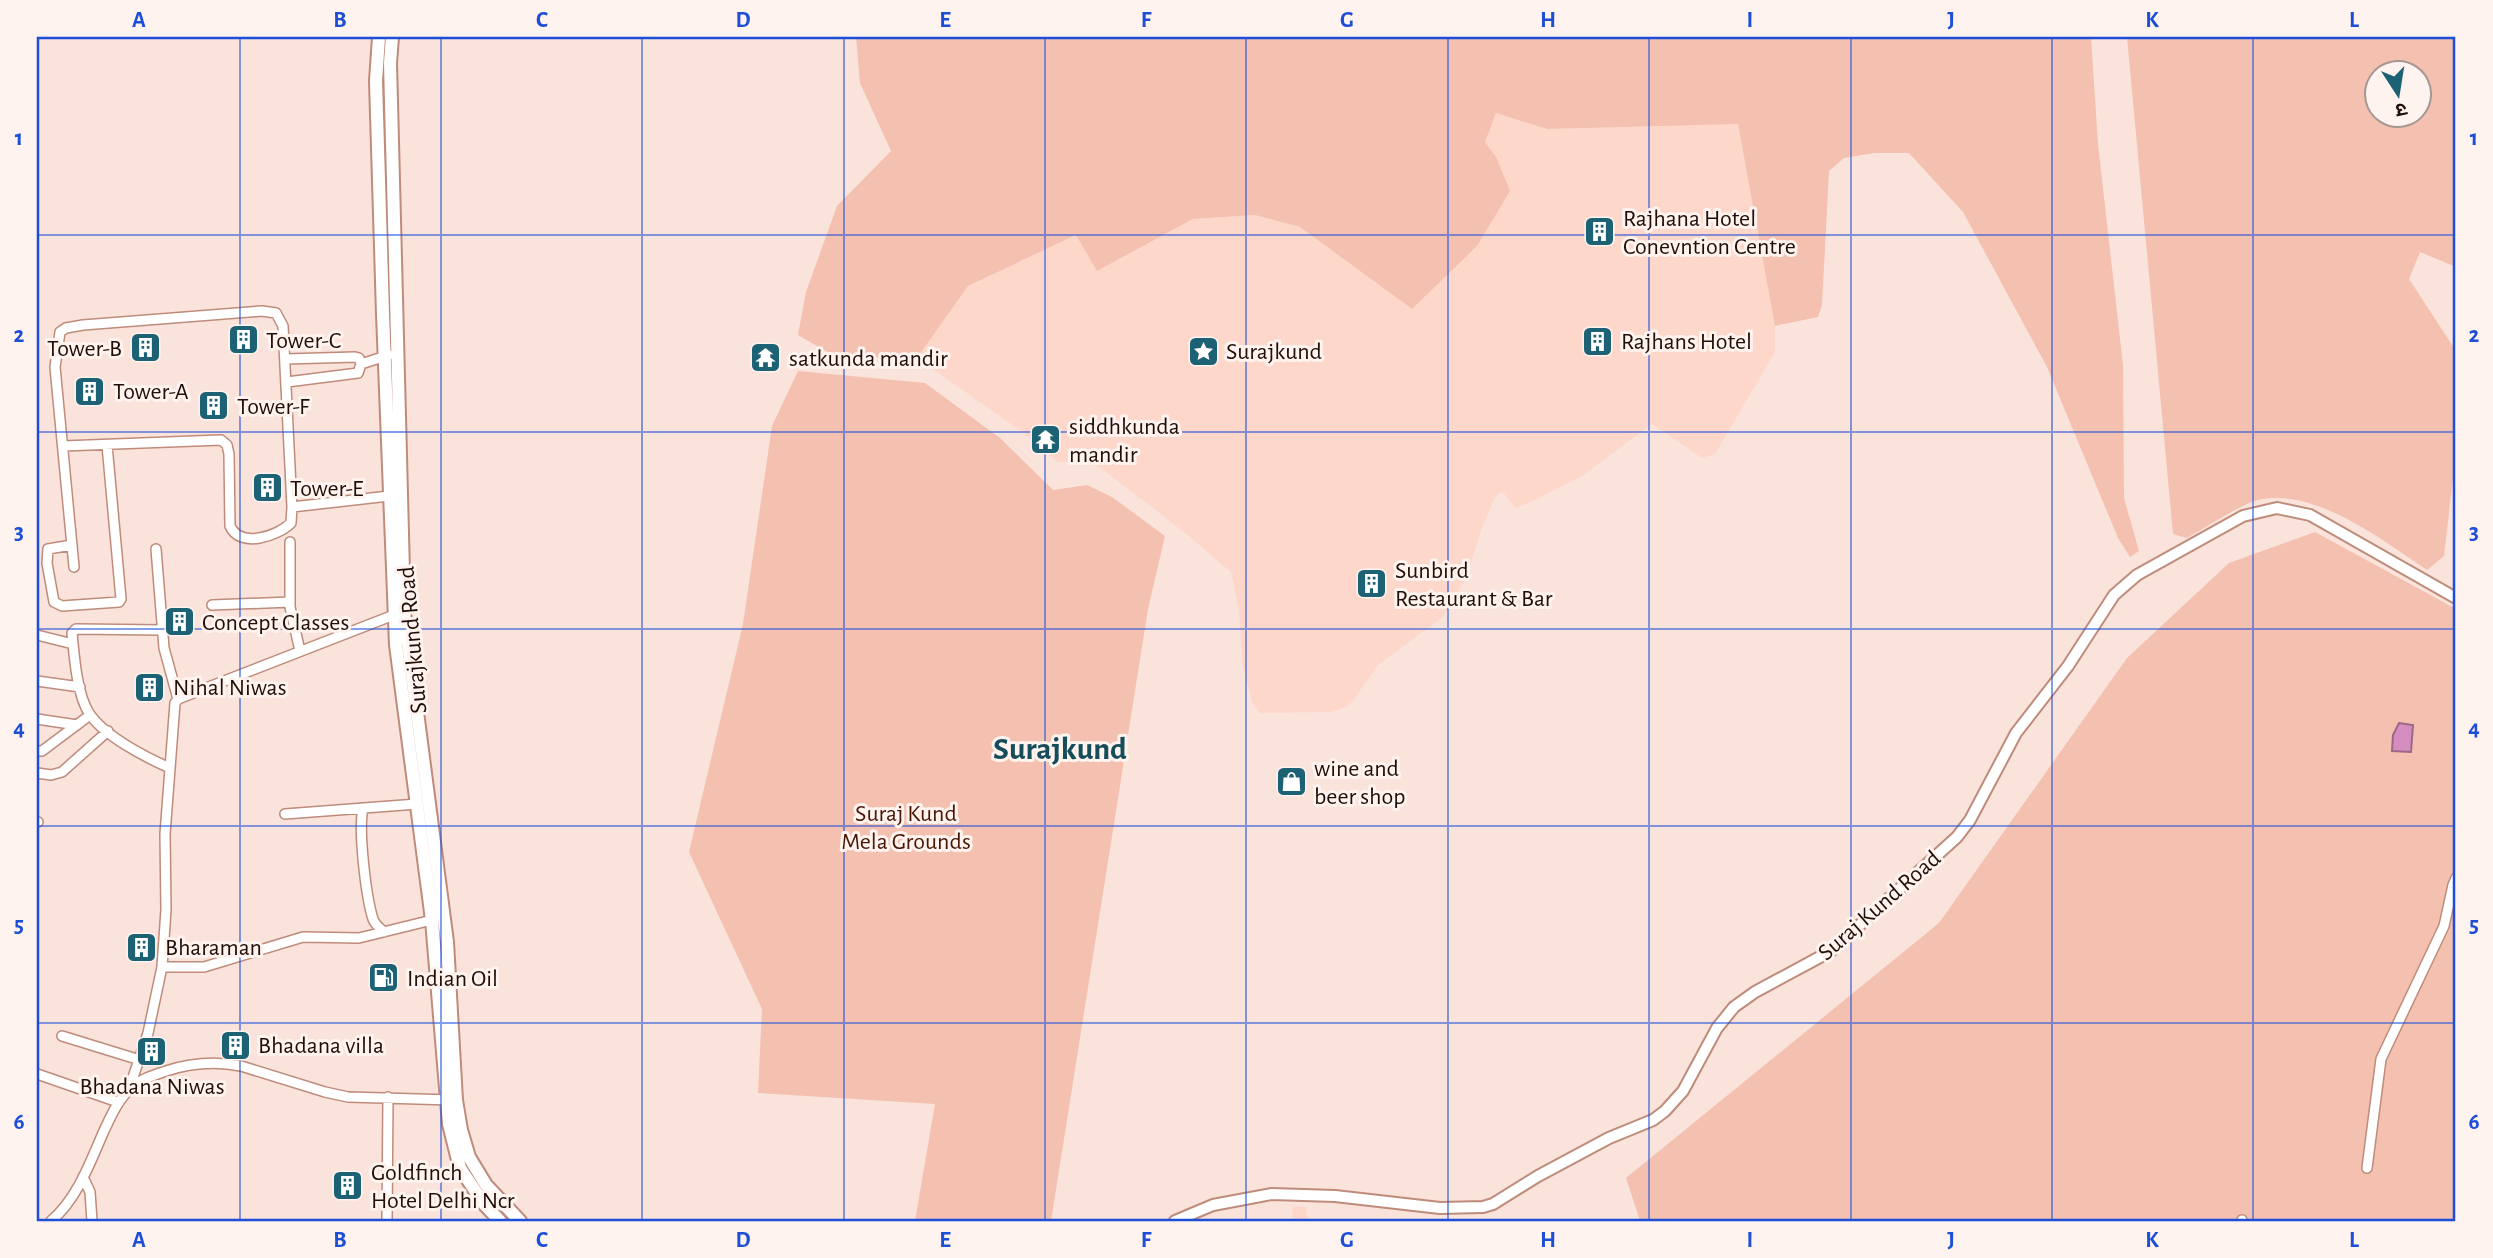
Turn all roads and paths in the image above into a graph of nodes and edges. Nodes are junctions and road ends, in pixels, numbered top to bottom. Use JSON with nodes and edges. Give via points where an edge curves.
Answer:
{"nodes":[{"id":1,"x":379,"y":37,"type":"edge"},
{"id":2,"x":392,"y":37,"type":"edge"},
{"id":3,"x":391,"y":355,"type":"junction"},
{"id":4,"x":286,"y":359,"type":"junction"},
{"id":5,"x":361,"y":364,"type":"junction"},
{"id":6,"x":287,"y":382,"type":"junction"},
{"id":7,"x":107,"y":445,"type":"junction"},
{"id":8,"x":63,"y":446,"type":"junction"},
{"id":9,"x":389,"y":496,"type":"junction"},
{"id":10,"x":292,"y":507,"type":"junction"},
{"id":11,"x":396,"y":517,"type":"junction"},
{"id":12,"x":290,"y":542,"type":"dead end"},
{"id":13,"x":72,"y":545,"type":"junction"},
{"id":14,"x":156,"y":549,"type":"dead end"},
{"id":15,"x":74,"y":567,"type":"dead end"},
{"id":16,"x":2456,"y":598,"type":"edge"},
{"id":17,"x":290,"y":602,"type":"junction"},
{"id":18,"x":212,"y":605,"type":"dead end"},
{"id":19,"x":399,"y":613,"type":"junction"},
{"id":20,"x":163,"y":630,"type":"junction"},
{"id":21,"x":37,"y":635,"type":"edge"},
{"id":22,"x":73,"y":644,"type":"junction"},
{"id":23,"x":300,"y":651,"type":"junction"},
{"id":24,"x":37,"y":681,"type":"edge"},
{"id":25,"x":80,"y":687,"type":"junction"},
{"id":26,"x":178,"y":699,"type":"junction"},
{"id":27,"x":90,"y":715,"type":"junction"},
{"id":28,"x":37,"y":719,"type":"edge"},
{"id":29,"x":77,"y":725,"type":"junction"},
{"id":30,"x":108,"y":731,"type":"junction"},
{"id":31,"x":37,"y":751,"type":"edge"},
{"id":32,"x":170,"y":768,"type":"junction"},
{"id":33,"x":37,"y":774,"type":"edge"},
{"id":34,"x":416,"y":804,"type":"junction"},
{"id":35,"x":363,"y":808,"type":"junction"},
{"id":36,"x":285,"y":814,"type":"dead end"},
{"id":37,"x":2456,"y":878,"type":"edge"},
{"id":38,"x":432,"y":920,"type":"junction"},
{"id":39,"x":384,"y":932,"type":"junction"},
{"id":40,"x":162,"y":967,"type":"junction"},
{"id":41,"x":62,"y":1036,"type":"dead end"},
{"id":42,"x":140,"y":1060,"type":"junction"},
{"id":43,"x":37,"y":1074,"type":"edge"},
{"id":44,"x":129,"y":1089,"type":"junction"},
{"id":45,"x":388,"y":1097,"type":"junction"},
{"id":46,"x":451,"y":1099,"type":"junction"},
{"id":47,"x":118,"y":1102,"type":"junction"},
{"id":48,"x":2367,"y":1168,"type":"dead end"},
{"id":49,"x":83,"y":1177,"type":"junction"},
{"id":50,"x":51,"y":1221,"type":"edge"},
{"id":51,"x":92,"y":1221,"type":"edge"},
{"id":52,"x":387,"y":1221,"type":"edge"},
{"id":53,"x":500,"y":1221,"type":"edge"},
{"id":54,"x":520,"y":1221,"type":"edge"},
{"id":55,"x":1175,"y":1221,"type":"edge"}],
"edges":[{"from":1,"to":3,"type":"main road","name":"Surajkund Road","via":[[376,81]]},
{"from":2,"to":3,"type":"main road","name":"Surajkund Road"},
{"from":3,"to":5,"type":"street"},
{"from":3,"to":9,"type":"main road","name":"Surajkund Road"},
{"from":3,"to":11,"type":"main road","name":"Surajkund Road"},
{"from":4,"to":5,"type":"street","via":[[355,357]]},
{"from":4,"to":6,"type":"street"},
{"from":4,"to":8,"type":"street","via":[[284,326],[276,313],[66,328],[60,332],[55,367]]},
{"from":5,"to":6,"type":"street","via":[[358,373]]},
{"from":6,"to":10,"type":"street"},
{"from":7,"to":8,"type":"street"},
{"from":7,"to":10,"type":"street","via":[[221,440],[229,454],[230,526],[240,538],[266,537],[284,530],[291,523]]},
{"from":7,"to":13,"type":"street","via":[[119,602],[62,606],[54,602],[48,549]]},
{"from":8,"to":13,"type":"street"},
{"from":9,"to":10,"type":"street"},
{"from":9,"to":11,"type":"main road","name":"Surajkund Road"},
{"from":11,"to":19,"type":"main road","name":"Surajkund Road"},
{"from":12,"to":17,"type":"street"},
{"from":13,"to":15,"type":"street"},
{"from":14,"to":20,"type":"street"},
{"from":16,"to":55,"type":"street","name":"Suraj Kund Road","via":[[2310,515],[2277,508],[2243,516],[2137,575],[2114,595],[2068,666],[2016,733],[1957,837],[1831,951],[1734,1007],[1717,1028],[1676,1102],[1653,1120],[1609,1138],[1483,1207],[1440,1208],[1272,1194],[1213,1205]]},
{"from":17,"to":18,"type":"street"},
{"from":17,"to":23,"type":"street"},
{"from":19,"to":23,"type":"street"},
{"from":19,"to":34,"type":"main road","name":"Surajkund Road"},
{"from":19,"to":46,"type":"main road","name":"Surajkund Road","via":[[447,943]]},
{"from":20,"to":22,"type":"street","via":[[76,629]]},
{"from":20,"to":26,"type":"street","via":[[165,656]]},
{"from":21,"to":22,"type":"street"},
{"from":22,"to":25,"type":"street"},
{"from":23,"to":26,"type":"street"},
{"from":24,"to":25,"type":"street"},
{"from":25,"to":27,"type":"street"},
{"from":26,"to":32,"type":"street","via":[[173,706]]},
{"from":27,"to":29,"type":"street"},
{"from":27,"to":30,"type":"street"},
{"from":28,"to":29,"type":"street"},
{"from":29,"to":31,"type":"street"},
{"from":30,"to":32,"type":"street"},
{"from":30,"to":33,"type":"street","via":[[62,772]]},
{"from":32,"to":40,"type":"street"},
{"from":34,"to":35,"type":"street"},
{"from":34,"to":38,"type":"main road","name":"Surajkund Road"},
{"from":35,"to":36,"type":"street"},
{"from":35,"to":39,"type":"street","via":[[361,825],[373,920]]},
{"from":37,"to":48,"type":"street","via":[[2444,926],[2381,1059]]},
{"from":38,"to":39,"type":"street"},
{"from":38,"to":46,"type":"main road","name":"Surajkund Road"},
{"from":39,"to":40,"type":"street","via":[[359,938],[303,937],[204,967]]},
{"from":40,"to":42,"type":"street"},
{"from":41,"to":42,"type":"street"},
{"from":42,"to":44,"type":"street"},
{"from":43,"to":47,"type":"street"},
{"from":44,"to":45,"type":"street","via":[[183,1065],[228,1064],[325,1093]]},
{"from":44,"to":47,"type":"street"},
{"from":45,"to":46,"type":"street"},
{"from":45,"to":52,"type":"street"},
{"from":46,"to":53,"type":"main road","name":"Surajkund Road","via":[[453,1145],[460,1168]]},
{"from":46,"to":54,"type":"main road","name":"Surajkund Road","via":[[469,1157],[486,1185]]},
{"from":47,"to":49,"type":"street"},
{"from":49,"to":50,"type":"street"},
{"from":49,"to":51,"type":"street","via":[[90,1192]]}]}
